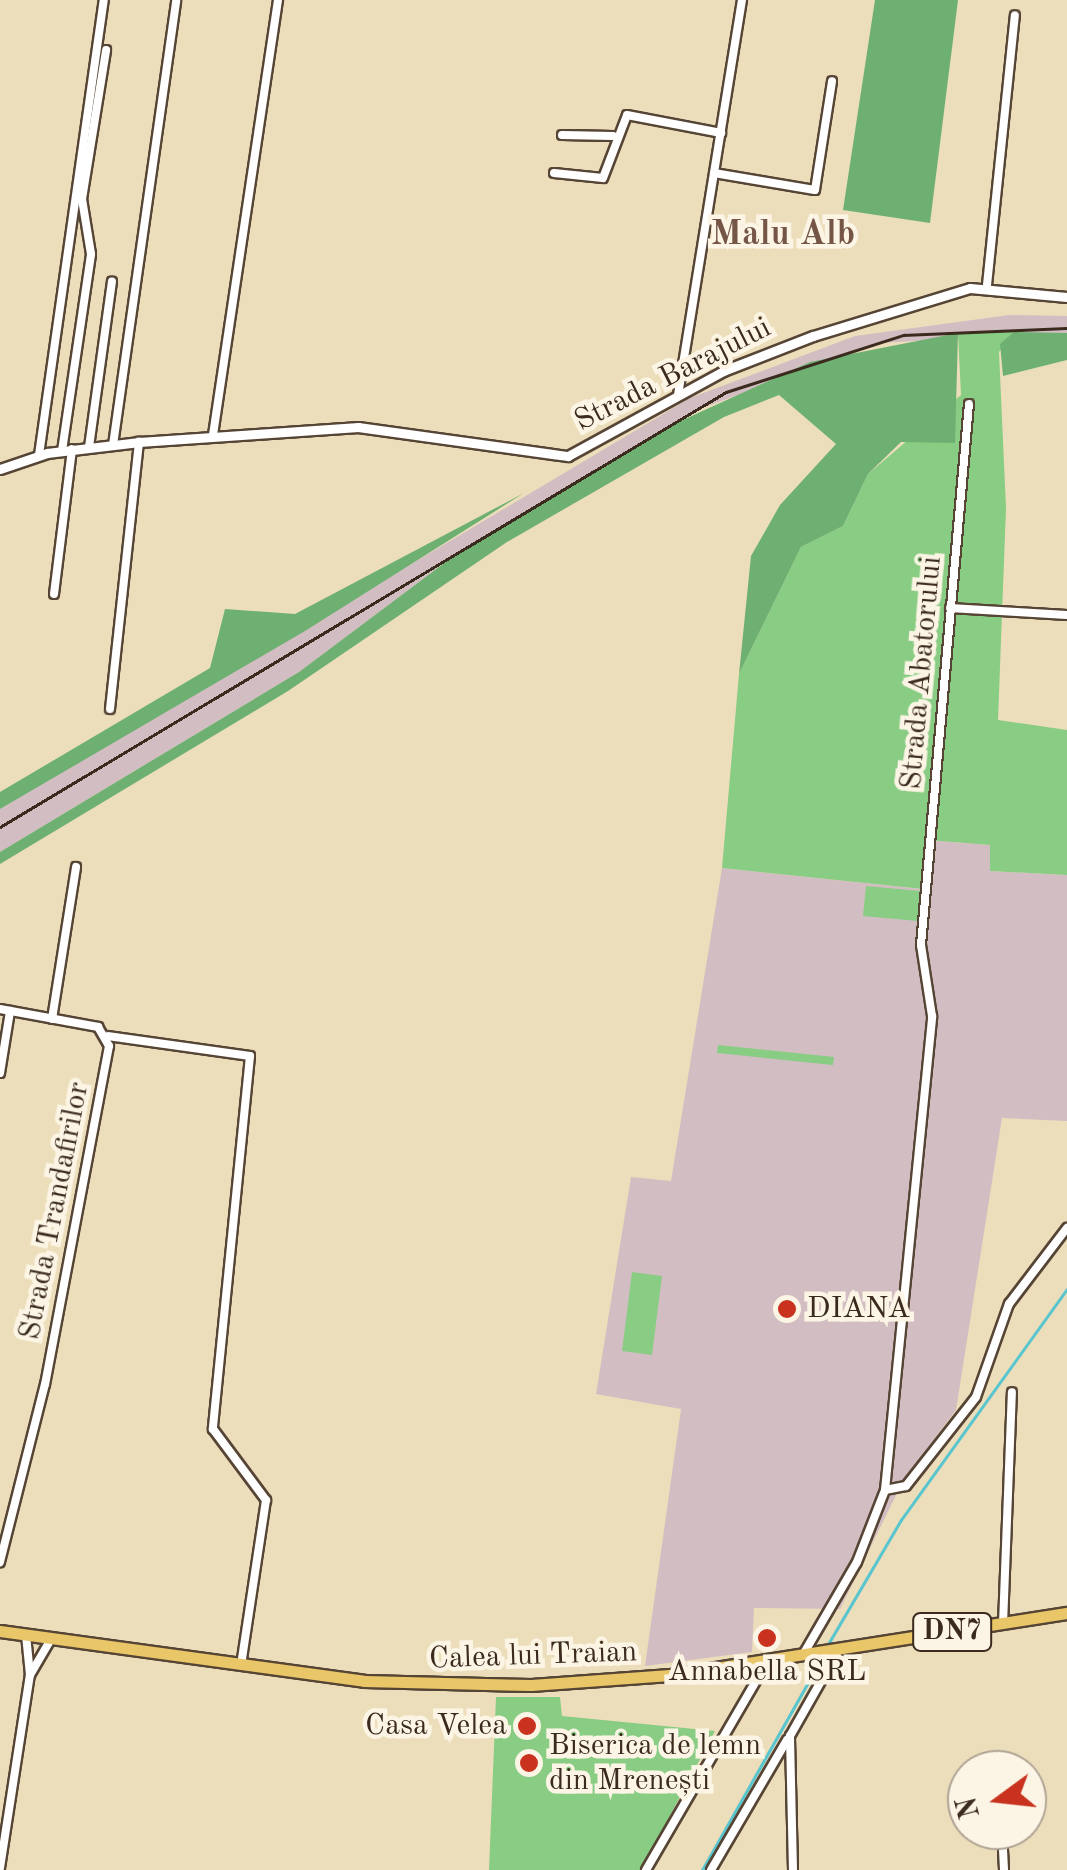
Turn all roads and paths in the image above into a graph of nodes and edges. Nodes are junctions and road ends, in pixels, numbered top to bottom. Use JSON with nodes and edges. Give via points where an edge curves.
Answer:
{"nodes":[{"id":1,"x":104,"y":0,"type":"edge"},
{"id":2,"x":176,"y":0,"type":"edge"},
{"id":3,"x":278,"y":0,"type":"edge"},
{"id":4,"x":742,"y":0,"type":"edge"},
{"id":5,"x":1016,"y":15,"type":"dead end"},
{"id":6,"x":106,"y":50,"type":"dead end"},
{"id":7,"x":832,"y":80,"type":"dead end"},
{"id":8,"x":720,"y":132,"type":"junction"},
{"id":9,"x":562,"y":135,"type":"dead end"},
{"id":10,"x":613,"y":136,"type":"junction"},
{"id":11,"x":714,"y":173,"type":"junction"},
{"id":12,"x":554,"y":174,"type":"dead end"},
{"id":13,"x":112,"y":282,"type":"dead end"},
{"id":14,"x":987,"y":285,"type":"junction"},
{"id":15,"x":1067,"y":298,"type":"edge"},
{"id":16,"x":678,"y":395,"type":"junction"},
{"id":17,"x":969,"y":404,"type":"dead end"},
{"id":18,"x":213,"y":435,"type":"junction"},
{"id":19,"x":139,"y":442,"type":"junction"},
{"id":20,"x":113,"y":444,"type":"junction"},
{"id":21,"x":89,"y":448,"type":"junction"},
{"id":22,"x":67,"y":450,"type":"junction"},
{"id":23,"x":38,"y":455,"type":"junction"},
{"id":24,"x":0,"y":469,"type":"edge"},
{"id":25,"x":54,"y":594,"type":"dead end"},
{"id":26,"x":950,"y":608,"type":"junction"},
{"id":27,"x":1067,"y":615,"type":"edge"},
{"id":28,"x":110,"y":709,"type":"dead end"},
{"id":29,"x":76,"y":867,"type":"dead end"},
{"id":30,"x":5,"y":1010,"type":"edge"},
{"id":31,"x":52,"y":1019,"type":"junction"},
{"id":32,"x":108,"y":1036,"type":"junction"},
{"id":33,"x":0,"y":1073,"type":"edge"},
{"id":34,"x":1067,"y":1228,"type":"edge"},
{"id":35,"x":1012,"y":1392,"type":"dead end"},
{"id":36,"x":885,"y":1490,"type":"junction"},
{"id":37,"x":0,"y":1562,"type":"edge"},
{"id":38,"x":1067,"y":1614,"type":"edge"},
{"id":39,"x":1003,"y":1624,"type":"junction"},
{"id":40,"x":0,"y":1631,"type":"edge"},
{"id":41,"x":26,"y":1635,"type":"junction"},
{"id":42,"x":50,"y":1638,"type":"junction"},
{"id":43,"x":835,"y":1652,"type":"junction"},
{"id":44,"x":802,"y":1657,"type":"junction"},
{"id":45,"x":767,"y":1662,"type":"junction"},
{"id":46,"x":241,"y":1665,"type":"junction"},
{"id":47,"x":30,"y":1676,"type":"junction"},
{"id":48,"x":790,"y":1736,"type":"junction"},
{"id":49,"x":0,"y":1868,"type":"edge"},
{"id":50,"x":646,"y":1870,"type":"edge"},
{"id":51,"x":711,"y":1870,"type":"edge"},
{"id":52,"x":793,"y":1870,"type":"edge"}],
"edges":[{"from":1,"to":23,"type":"street"},
{"from":2,"to":20,"type":"street"},
{"from":3,"to":18,"type":"street"},
{"from":4,"to":8,"type":"street"},
{"from":5,"to":14,"type":"street"},
{"from":6,"to":22,"type":"street","via":[[82,199],[91,254]]},
{"from":7,"to":11,"type":"street","via":[[815,190]]},
{"from":8,"to":10,"type":"street","via":[[627,115]]},
{"from":8,"to":11,"type":"street"},
{"from":9,"to":10,"type":"street"},
{"from":10,"to":12,"type":"street","via":[[603,178]]},
{"from":11,"to":16,"type":"street"},
{"from":13,"to":21,"type":"street"},
{"from":14,"to":15,"type":"street","name":"Strada Barajului"},
{"from":14,"to":16,"type":"street","name":"Strada Barajului","via":[[785,346]]},
{"from":16,"to":18,"type":"street","name":"Strada Barajului","via":[[568,456],[358,427]]},
{"from":17,"to":26,"type":"street","name":"Strada Abatorului"},
{"from":18,"to":19,"type":"street","name":"Strada Barajului"},
{"from":19,"to":20,"type":"street","name":"Strada Barajului"},
{"from":19,"to":28,"type":"street"},
{"from":20,"to":21,"type":"street","name":"Strada Barajului"},
{"from":21,"to":22,"type":"street","name":"Strada Barajului"},
{"from":22,"to":23,"type":"street","name":"Strada Barajului"},
{"from":22,"to":25,"type":"street"},
{"from":23,"to":24,"type":"street","name":"Strada Barajului"},
{"from":26,"to":27,"type":"street"},
{"from":26,"to":36,"type":"street","name":"Strada Abatorului","via":[[921,945],[932,1016]]},
{"from":29,"to":31,"type":"street"},
{"from":30,"to":31,"type":"street"},
{"from":30,"to":33,"type":"street"},
{"from":31,"to":32,"type":"street"},
{"from":32,"to":37,"type":"street","name":"Strada Trandafirilor","via":[[45,1384]]},
{"from":32,"to":46,"type":"street","via":[[250,1056],[213,1429],[266,1500]]},
{"from":34,"to":36,"type":"street","via":[[1009,1304],[976,1398],[906,1486]]},
{"from":35,"to":39,"type":"street"},
{"from":36,"to":44,"type":"street","name":"Strada Abatorului","via":[[858,1562]]},
{"from":38,"to":39,"type":"highway","name":"Calea lui Traian","number":"DN7"},
{"from":39,"to":43,"type":"highway","name":"Calea lui Traian","number":"DN7"},
{"from":40,"to":41,"type":"highway","name":"Calea lui Traian","number":"DN7"},
{"from":41,"to":42,"type":"highway","name":"Calea lui Traian","number":"DN7"},
{"from":41,"to":47,"type":"street"},
{"from":42,"to":46,"type":"highway","name":"Calea lui Traian","number":"DN7"},
{"from":42,"to":47,"type":"street"},
{"from":43,"to":44,"type":"highway","name":"Calea lui Traian","number":"DN7"},
{"from":43,"to":48,"type":"street"},
{"from":44,"to":45,"type":"highway","name":"Calea lui Traian","number":"DN7"},
{"from":45,"to":46,"type":"highway","name":"Calea lui Traian","number":"DN7","via":[[472,1686]]},
{"from":45,"to":50,"type":"street"},
{"from":47,"to":49,"type":"street"},
{"from":48,"to":51,"type":"street"},
{"from":48,"to":52,"type":"street"}]}
